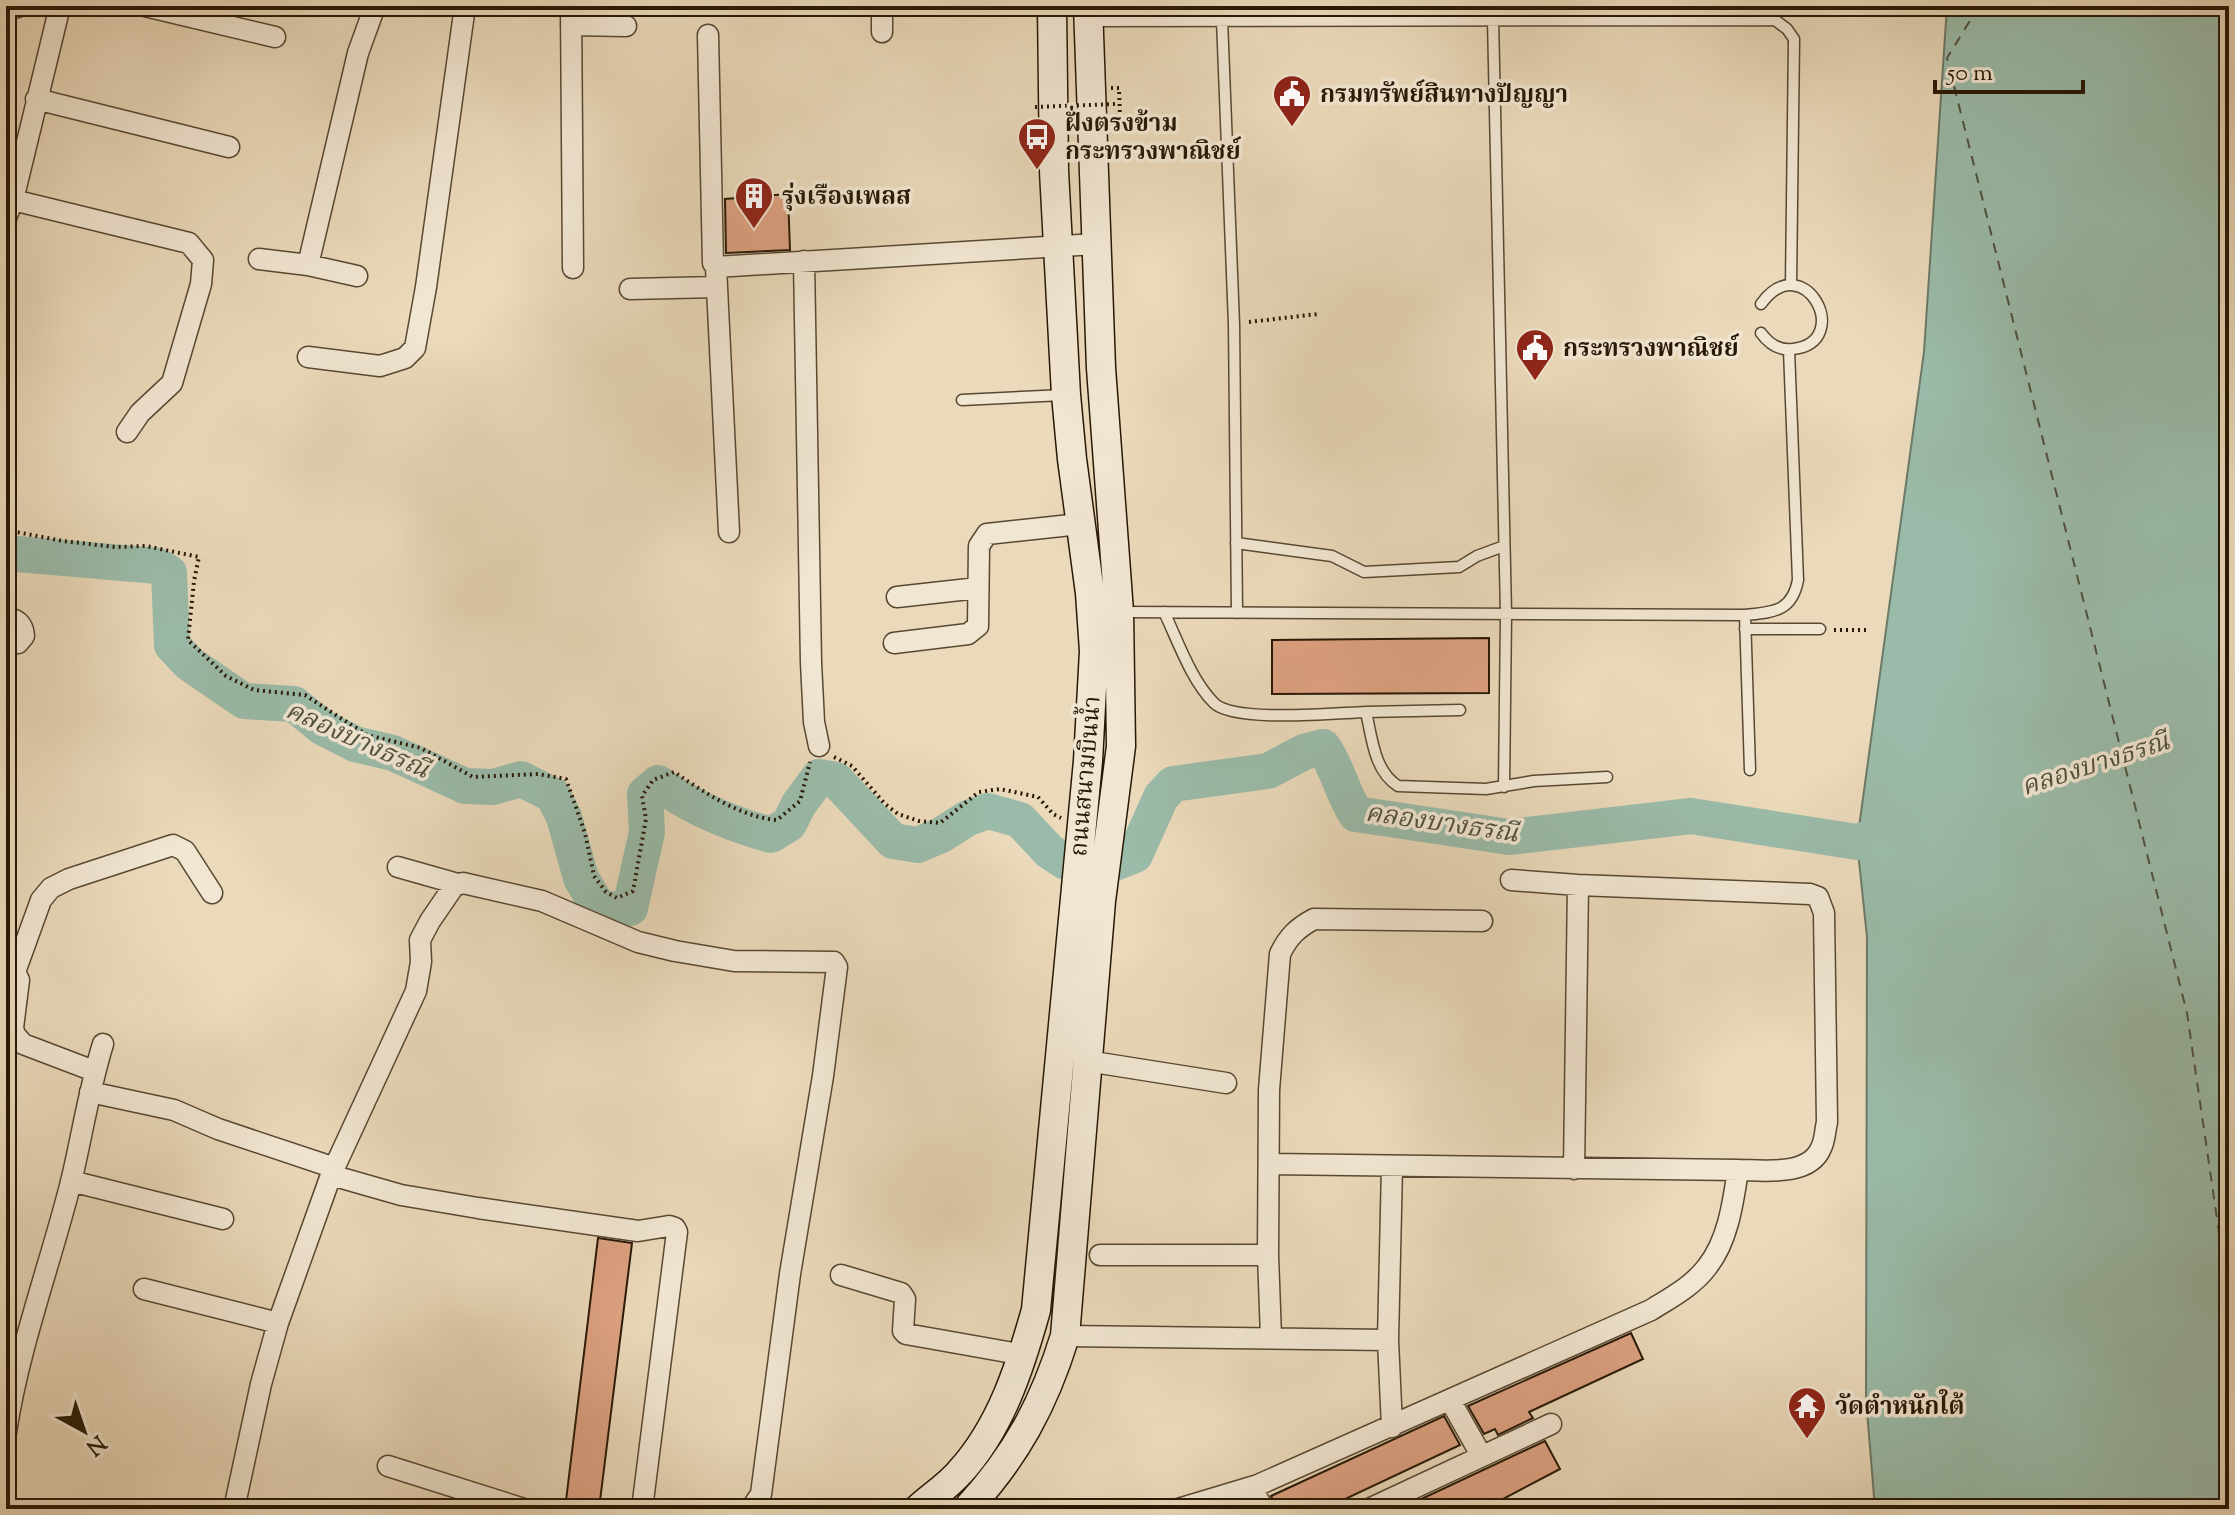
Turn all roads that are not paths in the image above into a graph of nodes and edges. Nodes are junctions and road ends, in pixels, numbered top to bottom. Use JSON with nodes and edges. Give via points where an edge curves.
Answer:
{"nodes":[{"id":1,"x":145,"y":6,"type":"edge"},
{"id":2,"x":375,"y":6,"type":"edge"},
{"id":3,"x":465,"y":6,"type":"edge"},
{"id":4,"x":882,"y":6,"type":"edge"},
{"id":5,"x":1052,"y":6,"type":"edge"},
{"id":6,"x":60,"y":9,"type":"edge"},
{"id":7,"x":1088,"y":13,"type":"edge"},
{"id":8,"x":6,"y":16,"type":"edge"},
{"id":9,"x":571,"y":16,"type":"edge"},
{"id":10,"x":1493,"y":19,"type":"junction"},
{"id":11,"x":1222,"y":20,"type":"junction"},
{"id":12,"x":626,"y":26,"type":"dead end"},
{"id":13,"x":882,"y":32,"type":"dead end"},
{"id":14,"x":708,"y":35,"type":"dead end"},
{"id":15,"x":275,"y":37,"type":"dead end"},
{"id":16,"x":36,"y":99,"type":"junction"},
{"id":17,"x":229,"y":147,"type":"dead end"},
{"id":18,"x":9,"y":209,"type":"edge"},
{"id":19,"x":1096,"y":244,"type":"junction"},
{"id":20,"x":1057,"y":247,"type":"junction"},
{"id":21,"x":259,"y":259,"type":"dead end"},
{"id":22,"x":804,"y":261,"type":"junction"},
{"id":23,"x":308,"y":265,"type":"junction"},
{"id":24,"x":573,"y":268,"type":"dead end"},
{"id":25,"x":357,"y":276,"type":"dead end"},
{"id":26,"x":716,"y":277,"type":"junction"},
{"id":27,"x":1791,"y":285,"type":"junction"},
{"id":28,"x":630,"y":289,"type":"dead end"},
{"id":29,"x":1761,"y":304,"type":"dead end"},
{"id":30,"x":1761,"y":333,"type":"dead end"},
{"id":31,"x":1789,"y":350,"type":"junction"},
{"id":32,"x":308,"y":357,"type":"dead end"},
{"id":33,"x":1066,"y":395,"type":"junction"},
{"id":34,"x":962,"y":400,"type":"dead end"},
{"id":35,"x":127,"y":432,"type":"dead end"},
{"id":36,"x":1080,"y":524,"type":"junction"},
{"id":37,"x":729,"y":532,"type":"dead end"},
{"id":38,"x":1236,"y":543,"type":"junction"},
{"id":39,"x":1504,"y":546,"type":"junction"},
{"id":40,"x":978,"y":588,"type":"junction"},
{"id":41,"x":897,"y":597,"type":"dead end"},
{"id":42,"x":1119,"y":612,"type":"junction"},
{"id":43,"x":1164,"y":612,"type":"junction"},
{"id":44,"x":1237,"y":613,"type":"junction"},
{"id":45,"x":1506,"y":614,"type":"junction"},
{"id":46,"x":1745,"y":615,"type":"junction"},
{"id":47,"x":6,"y":617,"type":"edge"},
{"id":48,"x":1745,"y":629,"type":"junction"},
{"id":49,"x":1820,"y":629,"type":"road end"},
{"id":50,"x":6,"y":641,"type":"edge"},
{"id":51,"x":894,"y":643,"type":"dead end"},
{"id":52,"x":1460,"y":710,"type":"dead end"},
{"id":53,"x":1366,"y":712,"type":"junction"},
{"id":54,"x":819,"y":746,"type":"road end"},
{"id":55,"x":1750,"y":770,"type":"dead end"},
{"id":56,"x":1607,"y":777,"type":"dead end"},
{"id":57,"x":1504,"y":787,"type":"junction"},
{"id":58,"x":398,"y":867,"type":"dead end"},
{"id":59,"x":1511,"y":880,"type":"dead end"},
{"id":60,"x":458,"y":884,"type":"junction"},
{"id":61,"x":1578,"y":885,"type":"junction"},
{"id":62,"x":212,"y":893,"type":"dead end"},
{"id":63,"x":1087,"y":900,"type":"junction"},
{"id":64,"x":1482,"y":921,"type":"dead end"},
{"id":65,"x":11,"y":970,"type":"edge"},
{"id":66,"x":103,"y":1044,"type":"dead end"},
{"id":67,"x":1087,"y":1061,"type":"junction"},
{"id":68,"x":94,"y":1071,"type":"junction"},
{"id":69,"x":1226,"y":1083,"type":"dead end"},
{"id":70,"x":90,"y":1092,"type":"junction"},
{"id":71,"x":1269,"y":1164,"type":"junction"},
{"id":72,"x":1392,"y":1167,"type":"junction"},
{"id":73,"x":1574,"y":1169,"type":"junction"},
{"id":74,"x":1738,"y":1170,"type":"junction"},
{"id":75,"x":333,"y":1172,"type":"junction"},
{"id":76,"x":71,"y":1181,"type":"junction"},
{"id":77,"x":223,"y":1219,"type":"dead end"},
{"id":78,"x":1100,"y":1255,"type":"dead end"},
{"id":79,"x":1268,"y":1255,"type":"junction"},
{"id":80,"x":841,"y":1275,"type":"dead end"},
{"id":81,"x":144,"y":1289,"type":"dead end"},
{"id":82,"x":278,"y":1323,"type":"junction"},
{"id":83,"x":1065,"y":1336,"type":"junction"},
{"id":84,"x":1271,"y":1337,"type":"junction"},
{"id":85,"x":1388,"y":1340,"type":"junction"},
{"id":86,"x":1024,"y":1355,"type":"junction"},
{"id":87,"x":1450,"y":1400,"type":"junction"},
{"id":88,"x":1551,"y":1424,"type":"dead end"},
{"id":89,"x":1392,"y":1427,"type":"junction"},
{"id":90,"x":6,"y":1432,"type":"edge"},
{"id":91,"x":1481,"y":1455,"type":"junction"},
{"id":92,"x":388,"y":1466,"type":"dead end"},
{"id":93,"x":1251,"y":1488,"type":"junction"},
{"id":94,"x":234,"y":1509,"type":"edge"},
{"id":95,"x":524,"y":1509,"type":"edge"},
{"id":96,"x":642,"y":1509,"type":"edge"},
{"id":97,"x":751,"y":1509,"type":"edge"},
{"id":98,"x":918,"y":1509,"type":"edge"},
{"id":99,"x":967,"y":1509,"type":"edge"},
{"id":100,"x":1178,"y":1509,"type":"edge"},
{"id":101,"x":1264,"y":1509,"type":"edge"},
{"id":102,"x":1369,"y":1509,"type":"edge"}],
"edges":[{"from":1,"to":15,"type":"street"},
{"from":2,"to":23,"type":"street","via":[[358,53]]},
{"from":3,"to":32,"type":"street","via":[[415,348],[405,358],[380,366]]},
{"from":4,"to":13,"type":"street"},
{"from":5,"to":20,"type":"main road","name":"ถนนสนามบินน้ำ"},
{"from":6,"to":8,"type":"lane"},
{"from":6,"to":16,"type":"street"},
{"from":7,"to":11,"type":"lane"},
{"from":7,"to":19,"type":"main road","name":"ถนนสนามบินน้ำ"},
{"from":9,"to":12,"type":"street"},
{"from":9,"to":24,"type":"street"},
{"from":10,"to":11,"type":"lane"},
{"from":10,"to":27,"type":"lane","via":[[1756,18],[1775,20],[1787,29],[1794,39]]},
{"from":10,"to":39,"type":"lane"},
{"from":11,"to":38,"type":"lane"},
{"from":14,"to":26,"type":"street"},
{"from":16,"to":17,"type":"street"},
{"from":16,"to":18,"type":"street"},
{"from":18,"to":35,"type":"street","via":[[189,243],[203,260],[172,383]]},
{"from":19,"to":20,"type":"street"},
{"from":19,"to":42,"type":"main road","name":"ถนนสนามบินน้ำ"},
{"from":20,"to":22,"type":"street"},
{"from":20,"to":33,"type":"main road","name":"ถนนสนามบินน้ำ"},
{"from":21,"to":23,"type":"street"},
{"from":22,"to":26,"type":"street"},
{"from":22,"to":54,"type":"street","via":[[809,617]]},
{"from":23,"to":25,"type":"street"},
{"from":26,"to":28,"type":"street"},
{"from":26,"to":37,"type":"street"},
{"from":27,"to":29,"type":"lane","via":[[1777,288]]},
{"from":27,"to":31,"type":"lane","via":[[1812,294],[1822,322],[1811,342]]},
{"from":30,"to":31,"type":"lane","via":[[1768,342]]},
{"from":31,"to":46,"type":"lane","via":[[1798,580],[1795,596],[1785,607]]},
{"from":33,"to":34,"type":"lane"},
{"from":33,"to":36,"type":"main road","name":"ถนนสนามบินน้ำ"},
{"from":36,"to":40,"type":"street","via":[[987,534],[979,546]]},
{"from":36,"to":63,"type":"main road","name":"ถนนสนามบินน้ำ","via":[[1094,651],[1079,837]]},
{"from":38,"to":39,"type":"lane","via":[[1332,556],[1364,572],[1459,567]]},
{"from":38,"to":44,"type":"lane"},
{"from":39,"to":45,"type":"lane"},
{"from":40,"to":41,"type":"street"},
{"from":40,"to":51,"type":"street","via":[[978,626],[968,634]]},
{"from":42,"to":43,"type":"lane"},
{"from":42,"to":63,"type":"main road","name":"ถนนสนามบินน้ำ","via":[[1121,746],[1108,848]]},
{"from":43,"to":44,"type":"lane"},
{"from":43,"to":53,"type":"lane","via":[[1205,692],[1225,710]]},
{"from":44,"to":45,"type":"lane"},
{"from":45,"to":46,"type":"lane"},
{"from":45,"to":57,"type":"lane"},
{"from":46,"to":48,"type":"lane"},
{"from":47,"to":50,"type":"street","via":[[24,628],[24,636],[18,643]]},
{"from":48,"to":49,"type":"lane"},
{"from":48,"to":55,"type":"lane"},
{"from":52,"to":53,"type":"lane"},
{"from":53,"to":57,"type":"lane","via":[[1383,772],[1398,786]]},
{"from":56,"to":57,"type":"lane"},
{"from":58,"to":60,"type":"street"},
{"from":59,"to":61,"type":"street"},
{"from":60,"to":75,"type":"street","via":[[420,940],[416,991]]},
{"from":60,"to":97,"type":"street","via":[[542,901],[646,945],[734,961],[834,962],[837,967],[761,1494]]},
{"from":61,"to":73,"type":"street"},
{"from":61,"to":74,"type":"street","via":[[1810,894],[1823,904],[1827,1122],[1821,1148],[1806,1165]]},
{"from":62,"to":65,"type":"street","via":[[185,851],[173,845],[58,884],[41,900]]},
{"from":63,"to":67,"type":"main road","name":"ถนนสนามบินน้ำ"},
{"from":63,"to":86,"type":"main road","name":"ถนนสนามบินน้ำ","via":[[1036,1310]]},
{"from":64,"to":71,"type":"street","via":[[1314,919],[1288,937],[1280,954]]},
{"from":65,"to":68,"type":"street","via":[[19,980],[15,1035],[23,1044]]},
{"from":66,"to":68,"type":"street"},
{"from":67,"to":69,"type":"street"},
{"from":67,"to":83,"type":"main road","name":"ถนนสนามบินน้ำ"},
{"from":68,"to":70,"type":"street"},
{"from":70,"to":75,"type":"street","via":[[174,1110]]},
{"from":70,"to":76,"type":"street"},
{"from":71,"to":72,"type":"street"},
{"from":71,"to":79,"type":"street"},
{"from":72,"to":73,"type":"street"},
{"from":72,"to":85,"type":"street"},
{"from":73,"to":74,"type":"street"},
{"from":74,"to":87,"type":"street","via":[[1719,1246],[1684,1289],[1651,1310]]},
{"from":75,"to":82,"type":"street"},
{"from":75,"to":96,"type":"street","via":[[401,1195],[478,1208],[638,1231],[675,1228]]},
{"from":76,"to":77,"type":"street"},
{"from":76,"to":90,"type":"street","via":[[12,1391]]},
{"from":78,"to":79,"type":"street"},
{"from":79,"to":84,"type":"street"},
{"from":80,"to":86,"type":"street","via":[[901,1293],[906,1334]]},
{"from":81,"to":82,"type":"street"},
{"from":82,"to":94,"type":"street"},
{"from":83,"to":84,"type":"street"},
{"from":83,"to":99,"type":"main road","name":"ถนนสนามบินน้ำ","via":[[1031,1425]]},
{"from":84,"to":85,"type":"street"},
{"from":85,"to":89,"type":"street"},
{"from":86,"to":98,"type":"main road","name":"ถนนสนามบินน้ำ","via":[[996,1422],[960,1472]]},
{"from":87,"to":89,"type":"street"},
{"from":87,"to":91,"type":"street"},
{"from":88,"to":91,"type":"street"},
{"from":89,"to":93,"type":"street"},
{"from":91,"to":102,"type":"street"},
{"from":92,"to":95,"type":"street"},
{"from":93,"to":100,"type":"street"},
{"from":93,"to":101,"type":"street"}]}
